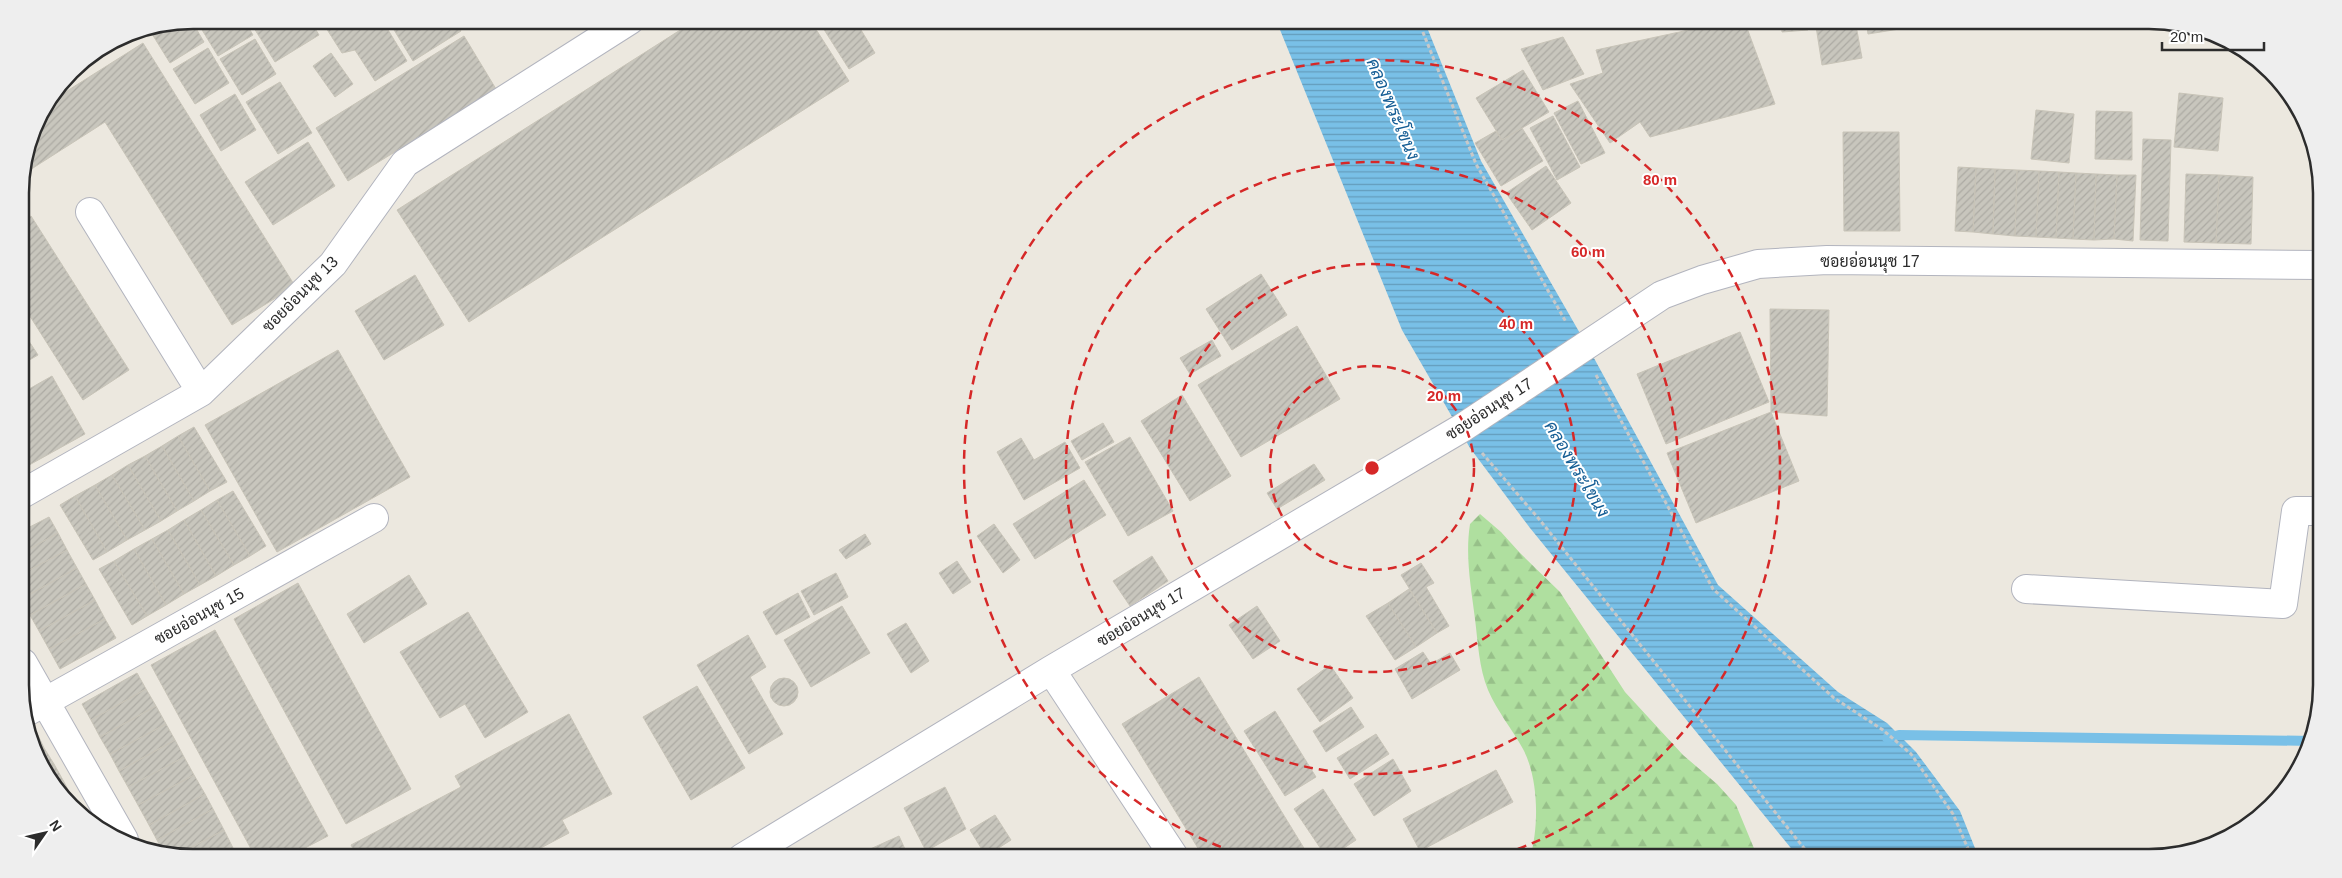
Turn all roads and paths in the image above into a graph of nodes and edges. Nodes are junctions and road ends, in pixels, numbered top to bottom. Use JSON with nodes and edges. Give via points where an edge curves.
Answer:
{"nodes":[{"id":1,"x":616,"y":29,"type":"edge"},
{"id":2,"x":1422,"y":29,"type":"edge"},
{"id":3,"x":90,"y":212,"type":"dead end"},
{"id":4,"x":2313,"y":264,"type":"edge"},
{"id":5,"x":1590,"y":342,"type":"junction"},
{"id":6,"x":200,"y":392,"type":"junction"},
{"id":7,"x":1462,"y":428,"type":"junction"},
{"id":8,"x":29,"y":490,"type":"edge"},
{"id":9,"x":2313,"y":511,"type":"edge"},
{"id":10,"x":374,"y":518,"type":"dead end"},
{"id":11,"x":2026,"y":589,"type":"dead end"},
{"id":12,"x":1051,"y":670,"type":"junction"},
{"id":13,"x":29,"y":688,"type":"edge"},
{"id":14,"x":34,"y":708,"type":"edge"},
{"id":15,"x":118,"y":831,"type":"edge"},
{"id":16,"x":757,"y":849,"type":"edge"},
{"id":17,"x":1169,"y":849,"type":"edge"},
{"id":18,"x":1805,"y":849,"type":"edge"},
{"id":19,"x":1968,"y":849,"type":"edge"}],
"edges":[{"from":1,"to":6,"type":"street","name":"ซอยอ่อนนุช 13","via":[[405,163],[333,264]]},
{"from":2,"to":5,"type":"path","via":[[1476,164]]},
{"from":3,"to":6,"type":"street"},
{"from":4,"to":5,"type":"street","name":"ซอยอ่อนนุช 17","via":[[1827,260],[1758,264],[1662,295]]},
{"from":5,"to":7,"type":"street","name":"ซอยอ่อนนุช 17"},
{"from":5,"to":19,"type":"path","via":[[1713,589],[1834,698],[1883,730],[1911,754],[1953,814]]},
{"from":6,"to":8,"type":"street","name":"ซอยอ่อนนุช 13"},
{"from":7,"to":12,"type":"street","name":"ซอยอ่อนนุช 17"},
{"from":7,"to":18,"type":"path"},
{"from":9,"to":11,"type":"street","via":[[2296,510],[2283,604]]},
{"from":10,"to":14,"type":"street","name":"ซอยอ่อนนุช 15"},
{"from":12,"to":16,"type":"street","name":"ซอยอ่อนนุช 17"},
{"from":12,"to":17,"type":"street"},
{"from":13,"to":14,"type":"street"},
{"from":14,"to":15,"type":"street"}]}
